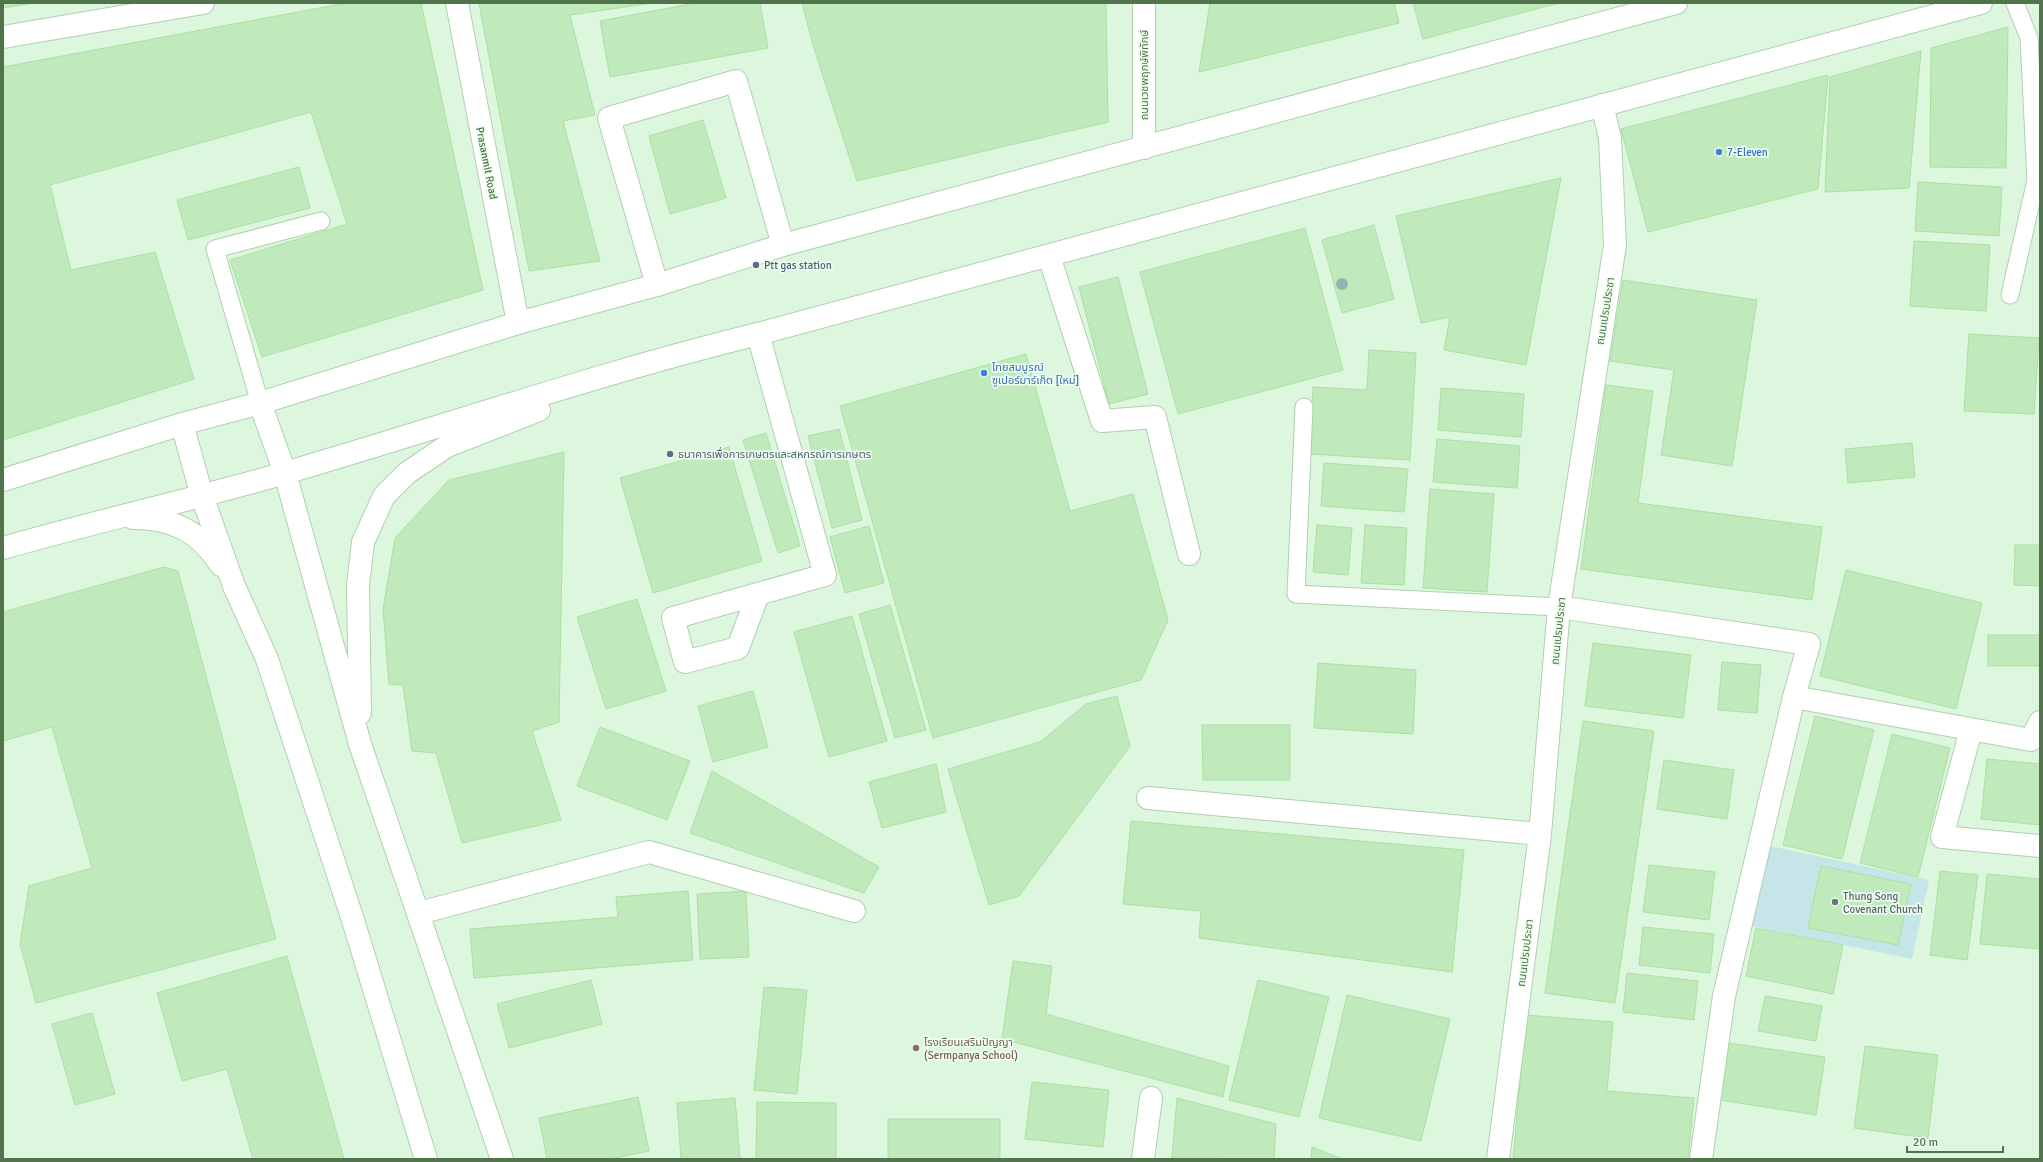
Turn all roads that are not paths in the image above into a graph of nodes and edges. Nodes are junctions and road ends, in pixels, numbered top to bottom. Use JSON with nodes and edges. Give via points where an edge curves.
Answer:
{"nodes":[{"id":1,"x":203,"y":3,"type":"edge"},
{"id":2,"x":457,"y":3,"type":"edge"},
{"id":3,"x":1144,"y":3,"type":"edge"},
{"id":4,"x":1676,"y":3,"type":"edge"},
{"id":5,"x":1981,"y":3,"type":"edge"},
{"id":6,"x":2015,"y":3,"type":"edge"},
{"id":7,"x":3,"y":37,"type":"edge"},
{"id":8,"x":1602,"y":105,"type":"junction"},
{"id":9,"x":1144,"y":148,"type":"junction"},
{"id":10,"x":321,"y":221,"type":"dead end"},
{"id":11,"x":783,"y":245,"type":"junction"},
{"id":12,"x":1049,"y":256,"type":"junction"},
{"id":13,"x":657,"y":285,"type":"junction"},
{"id":14,"x":2010,"y":295,"type":"dead end"},
{"id":15,"x":518,"y":323,"type":"junction"},
{"id":16,"x":758,"y":334,"type":"junction"},
{"id":17,"x":683,"y":352,"type":"junction"},
{"id":18,"x":260,"y":403,"type":"junction"},
{"id":19,"x":1304,"y":407,"type":"dead end"},
{"id":20,"x":182,"y":424,"type":"junction"},
{"id":21,"x":285,"y":473,"type":"junction"},
{"id":22,"x":3,"y":480,"type":"edge"},
{"id":23,"x":202,"y":496,"type":"junction"},
{"id":24,"x":80,"y":526,"type":"junction"},
{"id":25,"x":3,"y":548,"type":"edge"},
{"id":26,"x":1189,"y":554,"type":"dead end"},
{"id":27,"x":234,"y":586,"type":"junction"},
{"id":28,"x":758,"y":594,"type":"dead end"},
{"id":29,"x":1559,"y":607,"type":"junction"},
{"id":30,"x":1794,"y":698,"type":"junction"},
{"id":31,"x":2040,"y":722,"type":"edge"},
{"id":32,"x":1971,"y":730,"type":"junction"},
{"id":33,"x":360,"y":744,"type":"junction"},
{"id":34,"x":1148,"y":798,"type":"dead end"},
{"id":35,"x":1540,"y":834,"type":"junction"},
{"id":36,"x":2040,"y":846,"type":"edge"},
{"id":37,"x":854,"y":911,"type":"dead end"},
{"id":38,"x":419,"y":913,"type":"junction"},
{"id":39,"x":1151,"y":1098,"type":"dead end"},
{"id":40,"x":426,"y":1159,"type":"edge"},
{"id":41,"x":502,"y":1159,"type":"edge"},
{"id":42,"x":1143,"y":1159,"type":"edge"},
{"id":43,"x":1498,"y":1159,"type":"edge"},
{"id":44,"x":1701,"y":1159,"type":"edge"}],
"edges":[{"from":1,"to":7,"type":"main road"},
{"from":2,"to":15,"type":"main road","name":"Prasanmit Road"},
{"from":3,"to":9,"type":"main road","name":"ถนนเวชพฤกษ์พิทักษ์"},
{"from":4,"to":9,"type":"main road"},
{"from":5,"to":8,"type":"main road"},
{"from":6,"to":14,"type":"lane","via":[[2029,38],[2036,180]]},
{"from":8,"to":12,"type":"main road"},
{"from":8,"to":29,"type":"main road","name":"ถนนเปรมประชา","via":[[1610,138],[1614,245]]},
{"from":9,"to":11,"type":"main road"},
{"from":10,"to":18,"type":"lane","via":[[215,249]]},
{"from":11,"to":13,"type":"main road"},
{"from":11,"to":13,"type":"main road","via":[[736,81],[609,118]]},
{"from":12,"to":16,"type":"main road"},
{"from":12,"to":26,"type":"main road","via":[[1102,421],[1156,417]]},
{"from":13,"to":15,"type":"main road"},
{"from":15,"to":18,"type":"main road"},
{"from":16,"to":17,"type":"main road"},
{"from":16,"to":28,"type":"main road","via":[[825,575]]},
{"from":17,"to":21,"type":"main road"},
{"from":17,"to":33,"type":"main road","via":[[447,446],[407,473],[384,496],[363,542],[358,585]]},
{"from":18,"to":20,"type":"main road"},
{"from":18,"to":21,"type":"main road"},
{"from":19,"to":29,"type":"lane","via":[[1296,594]]},
{"from":20,"to":22,"type":"main road"},
{"from":20,"to":23,"type":"main road"},
{"from":21,"to":23,"type":"main road"},
{"from":21,"to":33,"type":"main road"},
{"from":23,"to":24,"type":"main road"},
{"from":23,"to":27,"type":"main road"},
{"from":24,"to":25,"type":"main road"},
{"from":24,"to":27,"type":"main road","via":[[127,518],[153,518],[174,524],[195,534],[211,549]]},
{"from":27,"to":40,"type":"main road","via":[[267,659],[354,925]]},
{"from":29,"to":30,"type":"main road","via":[[1809,644]]},
{"from":29,"to":35,"type":"main road","name":"ถนนเปรมประชา"},
{"from":30,"to":32,"type":"main road"},
{"from":30,"to":44,"type":"main road","via":[[1724,996]]},
{"from":31,"to":32,"type":"main road","via":[[2031,740]]},
{"from":32,"to":36,"type":"main road","via":[[1942,837]]},
{"from":33,"to":38,"type":"main road"},
{"from":34,"to":35,"type":"main road"},
{"from":35,"to":43,"type":"main road","name":"ถนนเปรมประชา"},
{"from":37,"to":38,"type":"main road","via":[[649,852]]},
{"from":38,"to":41,"type":"main road"},
{"from":39,"to":42,"type":"main road"}]}
